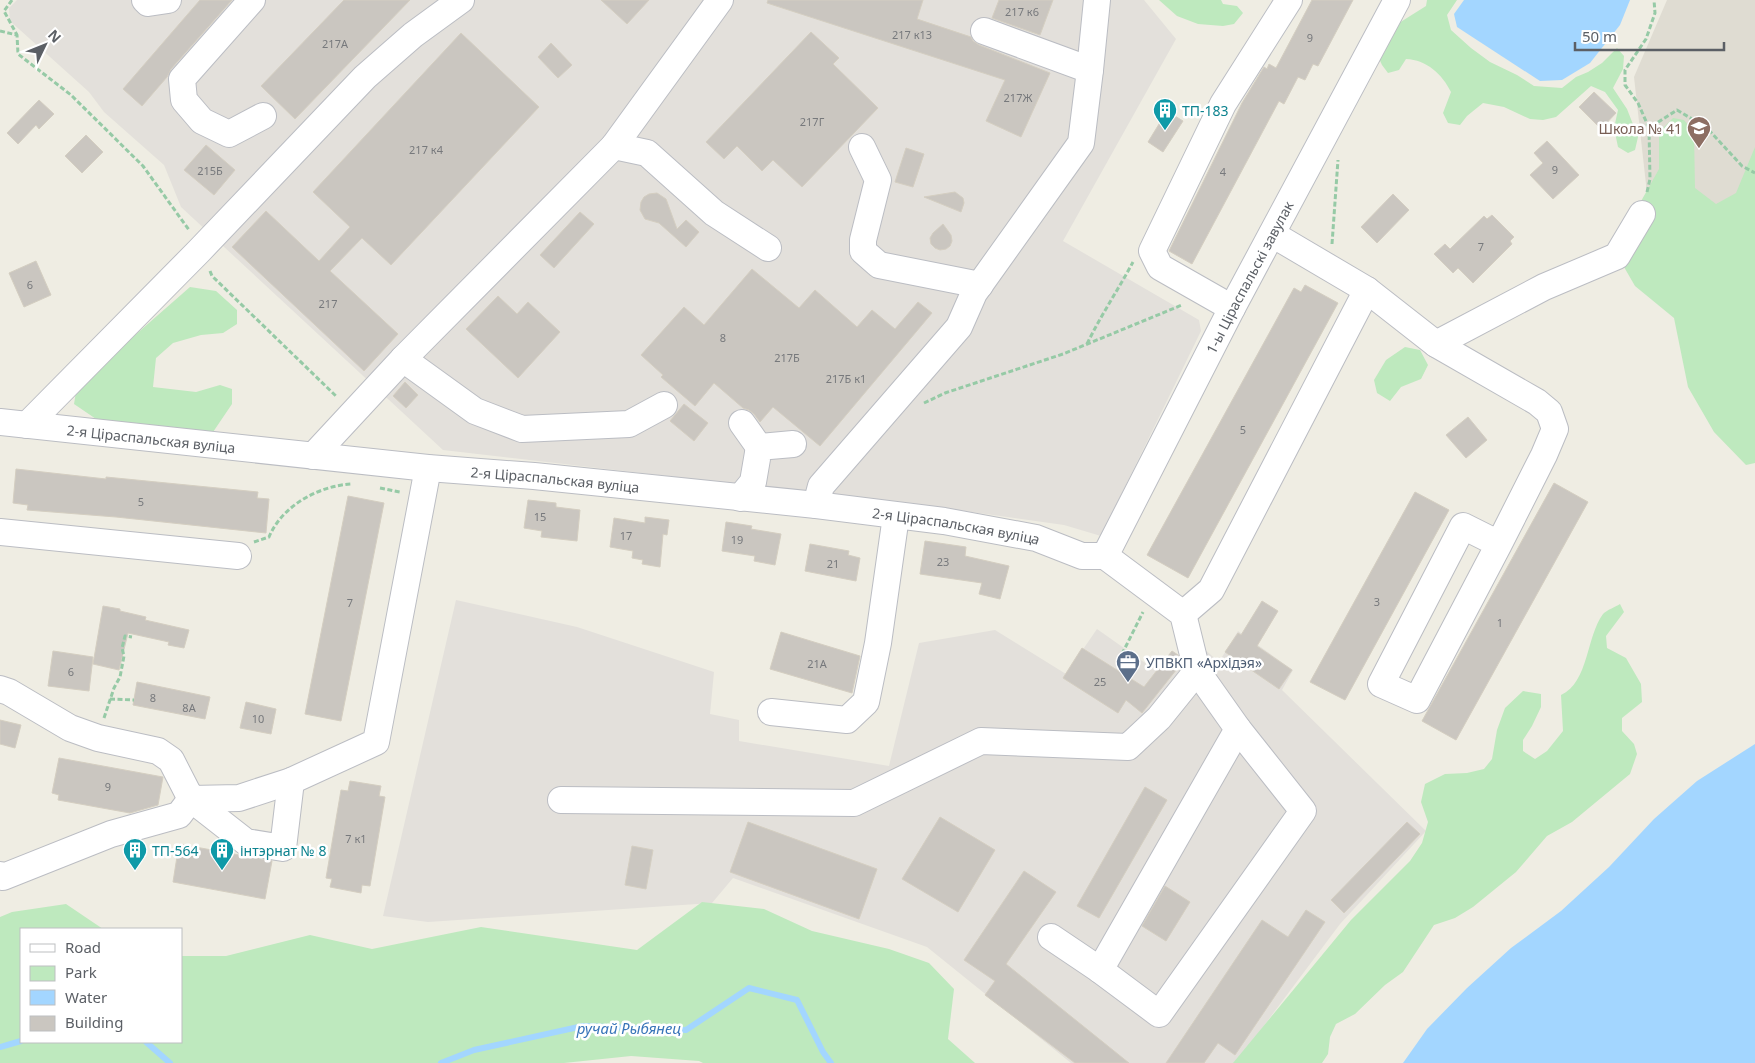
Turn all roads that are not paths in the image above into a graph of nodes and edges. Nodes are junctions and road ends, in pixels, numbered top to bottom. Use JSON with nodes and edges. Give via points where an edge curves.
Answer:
{"nodes":[{"id":1,"x":145,"y":0,"type":"edge"},
{"id":2,"x":168,"y":0,"type":"edge"},
{"id":3,"x":252,"y":0,"type":"edge"},
{"id":4,"x":461,"y":0,"type":"edge"},
{"id":5,"x":720,"y":0,"type":"edge"},
{"id":6,"x":1097,"y":0,"type":"edge"},
{"id":7,"x":1288,"y":0,"type":"edge"},
{"id":8,"x":1397,"y":0,"type":"edge"},
{"id":9,"x":984,"y":31,"type":"dead end"},
{"id":10,"x":1090,"y":70,"type":"junction"},
{"id":11,"x":263,"y":116,"type":"dead end"},
{"id":12,"x":614,"y":146,"type":"junction"},
{"id":13,"x":862,"y":147,"type":"dead end"},
{"id":14,"x":1642,"y":214,"type":"road end"},
{"id":15,"x":1272,"y":234,"type":"junction"},
{"id":16,"x":768,"y":248,"type":"dead end"},
{"id":17,"x":980,"y":285,"type":"junction"},
{"id":18,"x":1367,"y":290,"type":"junction"},
{"id":19,"x":1232,"y":308,"type":"junction"},
{"id":20,"x":1436,"y":344,"type":"junction"},
{"id":21,"x":403,"y":359,"type":"junction"},
{"id":22,"x":664,"y":405,"type":"dead end"},
{"id":23,"x":0,"y":422,"type":"edge"},
{"id":24,"x":742,"y":423,"type":"dead end"},
{"id":25,"x":27,"y":425,"type":"junction"},
{"id":26,"x":793,"y":444,"type":"dead end"},
{"id":27,"x":759,"y":447,"type":"junction"},
{"id":28,"x":313,"y":456,"type":"junction"},
{"id":29,"x":428,"y":468,"type":"junction"},
{"id":30,"x":740,"y":498,"type":"junction"},
{"id":31,"x":816,"y":505,"type":"junction"},
{"id":32,"x":896,"y":516,"type":"junction"},
{"id":33,"x":0,"y":532,"type":"edge"},
{"id":34,"x":1499,"y":544,"type":"junction"},
{"id":35,"x":238,"y":556,"type":"road end"},
{"id":36,"x":1105,"y":556,"type":"junction"},
{"id":37,"x":1183,"y":614,"type":"junction"},
{"id":38,"x":1197,"y":671,"type":"junction"},
{"id":39,"x":3,"y":685,"type":"edge"},
{"id":40,"x":771,"y":712,"type":"dead end"},
{"id":41,"x":1238,"y":729,"type":"junction"},
{"id":42,"x":291,"y":781,"type":"junction"},
{"id":43,"x":191,"y":798,"type":"junction"},
{"id":44,"x":561,"y":800,"type":"dead end"},
{"id":45,"x":0,"y":875,"type":"edge"},
{"id":46,"x":1051,"y":937,"type":"dead end"},
{"id":47,"x":1100,"y":970,"type":"junction"}],
"edges":[{"from":1,"to":2,"type":"street","via":[[148,3]]},
{"from":3,"to":11,"type":"street","via":[[182,78],[184,100],[202,121],[229,134]]},
{"from":4,"to":25,"type":"street","via":[[413,35],[365,77],[200,251]]},
{"from":5,"to":12,"type":"street"},
{"from":6,"to":10,"type":"street"},
{"from":7,"to":19,"type":"street","via":[[1223,104],[1152,251],[1160,268]]},
{"from":8,"to":15,"type":"street","name":"1-ы Ціраспальскі завулак"},
{"from":9,"to":10,"type":"street"},
{"from":10,"to":17,"type":"street","via":[[1081,143]]},
{"from":12,"to":16,"type":"street","via":[[647,152],[714,213]]},
{"from":12,"to":21,"type":"street"},
{"from":13,"to":17,"type":"street","via":[[878,180],[863,240],[864,251],[878,265]]},
{"from":14,"to":20,"type":"street","via":[[1617,256],[1544,287]]},
{"from":15,"to":18,"type":"street"},
{"from":15,"to":19,"type":"street","name":"1-ы Ціраспальскі завулак"},
{"from":17,"to":31,"type":"street","via":[[959,326],[821,486]]},
{"from":18,"to":20,"type":"street"},
{"from":18,"to":37,"type":"street","via":[[1212,590]]},
{"from":19,"to":36,"type":"street","name":"1-ы Ціраспальскі завулак"},
{"from":20,"to":34,"type":"street","via":[[1537,402],[1549,412],[1555,429]]},
{"from":21,"to":22,"type":"street","via":[[475,411],[522,429],[629,424]]},
{"from":21,"to":28,"type":"street"},
{"from":23,"to":25,"type":"street","name":"2-я Ціраспальская вуліца"},
{"from":24,"to":27,"type":"street"},
{"from":25,"to":28,"type":"street","name":"2-я Ціраспальская вуліца"},
{"from":26,"to":27,"type":"street"},
{"from":27,"to":30,"type":"street","via":[[753,482]]},
{"from":28,"to":29,"type":"street","name":"2-я Ціраспальская вуліца"},
{"from":29,"to":30,"type":"street","name":"2-я Ціраспальская вуліца"},
{"from":29,"to":42,"type":"street","via":[[376,742]]},
{"from":30,"to":31,"type":"street","name":"2-я Ціраспальская вуліца"},
{"from":31,"to":32,"type":"street","name":"2-я Ціраспальская вуліца"},
{"from":32,"to":36,"type":"street","name":"2-я Ціраспальская вуліца","via":[[944,521],[1036,538],[1082,556]]},
{"from":32,"to":40,"type":"street","via":[[866,702],[847,720]]},
{"from":33,"to":35,"type":"street"},
{"from":34,"to":34,"type":"street","via":[[1463,526],[1381,684],[1417,700]]},
{"from":36,"to":37,"type":"street"},
{"from":37,"to":38,"type":"street"},
{"from":38,"to":41,"type":"street"},
{"from":38,"to":44,"type":"street","via":[[1159,718],[1128,747],[981,741],[854,803]]},
{"from":39,"to":43,"type":"street","via":[[70,728],[98,738],[158,751],[171,760]]},
{"from":41,"to":47,"type":"street"},
{"from":41,"to":47,"type":"street","via":[[1303,811],[1159,1014]]},
{"from":42,"to":43,"type":"street","via":[[239,798]]},
{"from":42,"to":43,"type":"street","via":[[283,848],[246,842]]},
{"from":43,"to":45,"type":"street","via":[[179,815],[111,834],[3,877]]},
{"from":46,"to":47,"type":"street"}]}
